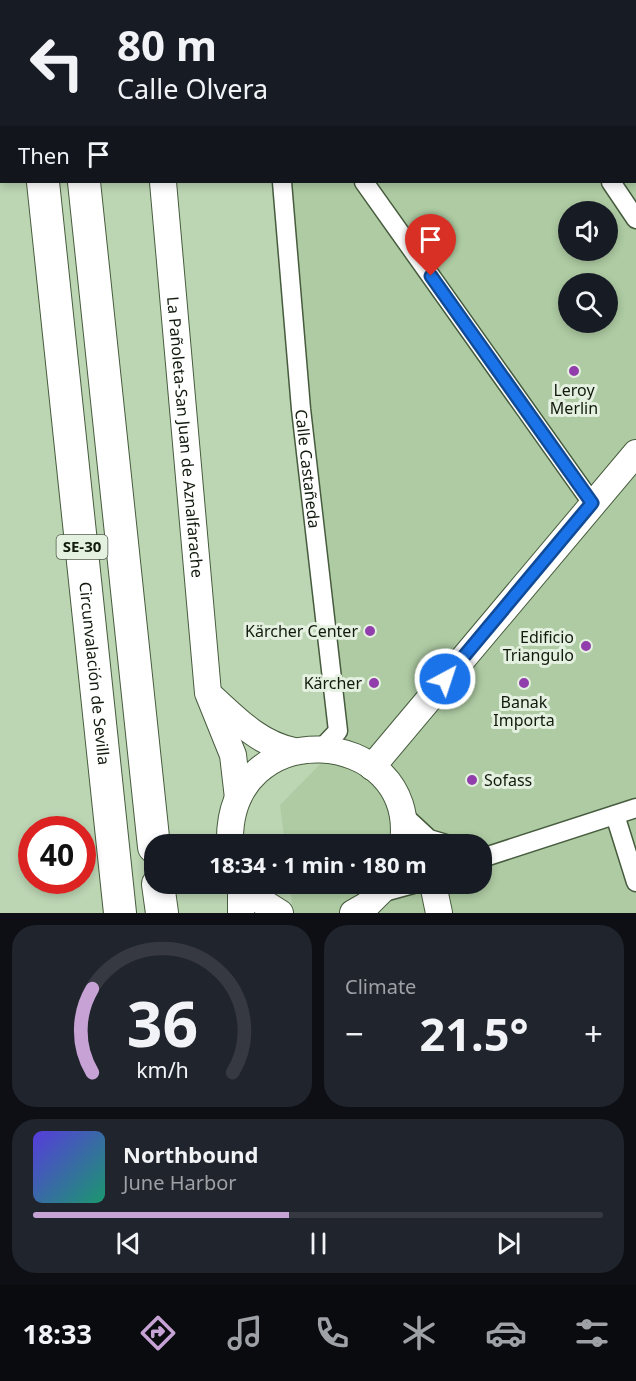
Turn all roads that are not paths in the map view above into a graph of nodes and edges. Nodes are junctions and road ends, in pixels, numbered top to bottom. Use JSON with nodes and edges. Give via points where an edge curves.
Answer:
{"nodes":[{"id":1,"x":43,"y":183,"type":"edge"},
{"id":2,"x":84,"y":183,"type":"edge"},
{"id":3,"x":163,"y":183,"type":"edge"},
{"id":4,"x":282,"y":183,"type":"edge"},
{"id":5,"x":365,"y":183,"type":"edge"},
{"id":6,"x":611,"y":183,"type":"edge"},
{"id":7,"x":636,"y":219,"type":"edge"},
{"id":8,"x":636,"y":453,"type":"edge"},
{"id":9,"x":592,"y":503,"type":"junction"},
{"id":10,"x":208,"y":693,"type":"junction"},
{"id":11,"x":322,"y":748,"type":"junction"},
{"id":12,"x":294,"y":751,"type":"junction"},
{"id":13,"x":372,"y":767,"type":"junction"},
{"id":14,"x":238,"y":798,"type":"junction"},
{"id":15,"x":636,"y":808,"type":"edge"},
{"id":16,"x":401,"y":813,"type":"junction"},
{"id":17,"x":615,"y":815,"type":"junction"},
{"id":18,"x":153,"y":834,"type":"edge"},
{"id":19,"x":231,"y":834,"type":"edge"},
{"id":20,"x":403,"y":834,"type":"edge"},
{"id":21,"x":424,"y":834,"type":"edge"},
{"id":22,"x":492,"y":852,"type":"edge"},
{"id":23,"x":636,"y":882,"type":"edge"},
{"id":24,"x":159,"y":894,"type":"edge"},
{"id":25,"x":242,"y":894,"type":"edge"},
{"id":26,"x":254,"y":894,"type":"edge"},
{"id":27,"x":377,"y":894,"type":"edge"},
{"id":28,"x":435,"y":894,"type":"edge"},
{"id":29,"x":120,"y":913,"type":"edge"},
{"id":30,"x":162,"y":913,"type":"edge"},
{"id":31,"x":241,"y":913,"type":"edge"},
{"id":32,"x":280,"y":913,"type":"edge"},
{"id":33,"x":353,"y":913,"type":"edge"},
{"id":34,"x":440,"y":913,"type":"edge"}],
"edges":[{"from":1,"to":29,"type":"highway","name":"Circunvalación de Sevilla","number":"SE-30"},
{"from":2,"to":18,"type":"highway","number":"SE-30"},
{"from":3,"to":10,"type":"main road","name":"La Pañoleta-San Juan de Aznalfarache"},
{"from":4,"to":11,"type":"street","name":"Calle Castañeda","via":[[301,409],[338,731]]},
{"from":5,"to":9,"type":"street"},
{"from":6,"to":7,"type":"street"},
{"from":8,"to":9,"type":"main road"},
{"from":9,"to":13,"type":"main road"},
{"from":10,"to":12,"type":"main road","via":[[247,729],[275,747]]},
{"from":10,"to":14,"type":"main road","name":"La Pañoleta-San Juan de Aznalfarache","via":[[232,755]]},
{"from":11,"to":12,"type":"main road"},
{"from":11,"to":13,"type":"main road","via":[[348,754]]},
{"from":12,"to":14,"type":"main road","via":[[261,768]]},
{"from":13,"to":16,"type":"main road","via":[[390,788]]},
{"from":14,"to":19,"type":"main road"},
{"from":15,"to":17,"type":"street"},
{"from":16,"to":20,"type":"main road"},
{"from":16,"to":21,"type":"street"},
{"from":17,"to":22,"type":"street"},
{"from":17,"to":23,"type":"street"},
{"from":24,"to":30,"type":"highway"},
{"from":25,"to":31,"type":"main road"},
{"from":26,"to":32,"type":"main road"},
{"from":27,"to":33,"type":"main road"},
{"from":28,"to":34,"type":"main road"}]}
